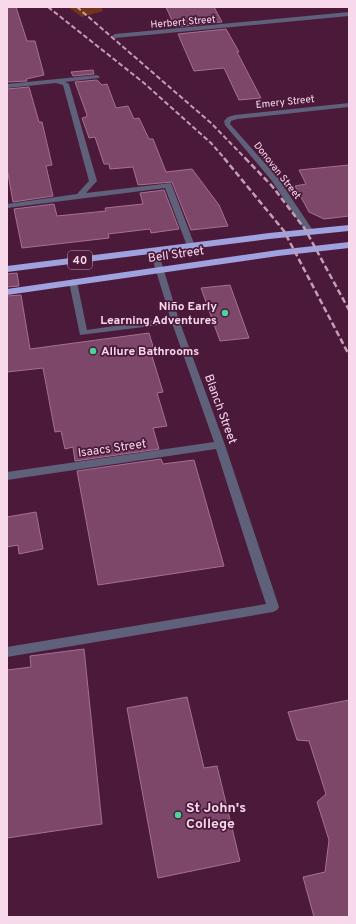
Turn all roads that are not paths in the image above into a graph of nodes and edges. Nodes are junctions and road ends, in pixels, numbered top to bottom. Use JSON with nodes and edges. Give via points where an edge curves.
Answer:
{"nodes":[{"id":1,"x":349,"y":14,"type":"edge"},
{"id":2,"x":115,"y":36,"type":"dead end"},
{"id":3,"x":96,"y":77,"type":"dead end"},
{"id":4,"x":56,"y":81,"type":"junction"},
{"id":5,"x":7,"y":86,"type":"edge"},
{"id":6,"x":349,"y":105,"type":"edge"},
{"id":7,"x":227,"y":124,"type":"joint"},
{"id":8,"x":79,"y":196,"type":"junction"},
{"id":9,"x":7,"y":206,"type":"edge"},
{"id":10,"x":349,"y":228,"type":"edge"},
{"id":11,"x":310,"y":232,"type":"junction"},
{"id":12,"x":349,"y":245,"type":"edge"},
{"id":13,"x":191,"y":246,"type":"junction"},
{"id":14,"x":154,"y":251,"type":"junction"},
{"id":15,"x":7,"y":269,"type":"edge"},
{"id":16,"x":160,"y":270,"type":"junction"},
{"id":17,"x":73,"y":282,"type":"junction"},
{"id":18,"x":7,"y":292,"type":"edge"},
{"id":19,"x":175,"y":320,"type":"junction"},
{"id":20,"x":220,"y":445,"type":"junction"},
{"id":21,"x":7,"y":476,"type":"edge"},
{"id":22,"x":7,"y":652,"type":"edge"}],
"edges":[{"from":1,"to":2,"type":"street","name":"Herbert Street"},
{"from":3,"to":4,"type":"street"},
{"from":4,"to":5,"type":"street"},
{"from":4,"to":8,"type":"street","via":[[66,84],[93,181]]},
{"from":6,"to":7,"type":"street","name":"Emery Street","via":[[238,116],[230,118]]},
{"from":7,"to":11,"type":"street","name":"Donovan Street","via":[[275,180]]},
{"from":8,"to":9,"type":"street"},
{"from":8,"to":13,"type":"street","via":[[168,185]]},
{"from":10,"to":11,"type":"highway","name":"Bell Street","number":"40"},
{"from":11,"to":13,"type":"highway","name":"Bell Street","number":"40"},
{"from":12,"to":16,"type":"highway","name":"Bell Street","number":"40"},
{"from":13,"to":14,"type":"highway","name":"Bell Street","number":"40"},
{"from":14,"to":15,"type":"highway","name":"Bell Street","number":"40"},
{"from":14,"to":16,"type":"street","name":"Blanch Street"},
{"from":16,"to":17,"type":"highway","name":"Bell Street","number":"40"},
{"from":16,"to":19,"type":"street","name":"Blanch Street"},
{"from":17,"to":18,"type":"highway","name":"Bell Street","number":"40"},
{"from":17,"to":19,"type":"street","via":[[83,333]]},
{"from":19,"to":20,"type":"street","name":"Blanch Street"},
{"from":20,"to":21,"type":"street","name":"Isaacs Street"},
{"from":20,"to":22,"type":"street","name":"Blanch Street","via":[[273,607]]}]}
